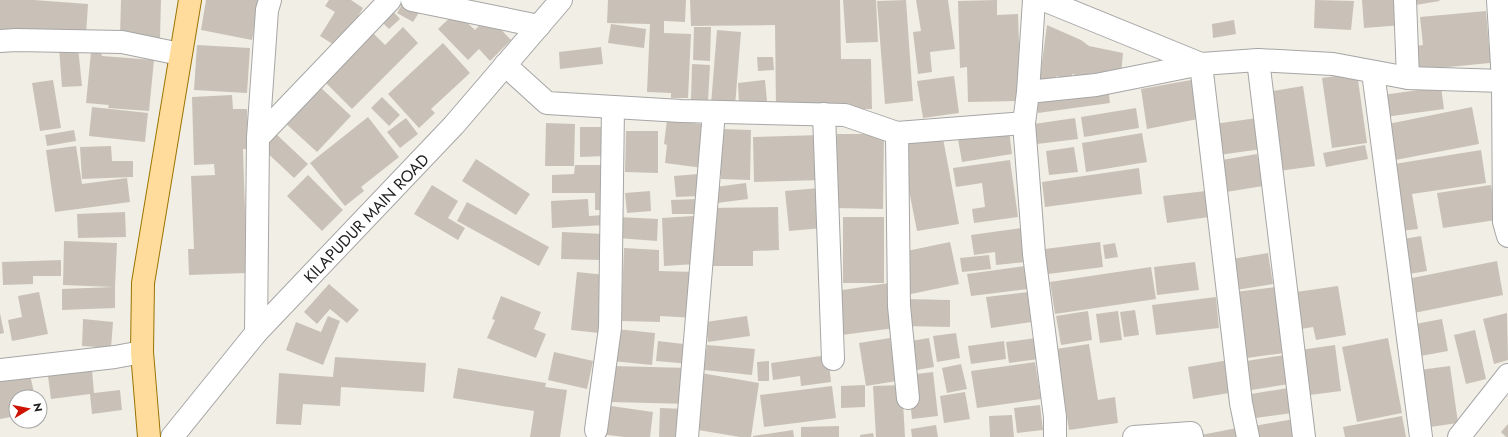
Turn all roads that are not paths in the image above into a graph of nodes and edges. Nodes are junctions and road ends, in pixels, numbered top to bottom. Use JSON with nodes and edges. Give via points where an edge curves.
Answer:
{"nodes":[{"id":1,"x":190,"y":0,"type":"edge"},
{"id":2,"x":270,"y":0,"type":"edge"},
{"id":3,"x":390,"y":0,"type":"edge"},
{"id":4,"x":412,"y":0,"type":"edge"},
{"id":5,"x":561,"y":0,"type":"edge"},
{"id":6,"x":1034,"y":0,"type":"edge"},
{"id":7,"x":1044,"y":0,"type":"edge"},
{"id":8,"x":1405,"y":0,"type":"edge"},
{"id":9,"x":1498,"y":0,"type":"edge"},
{"id":10,"x":539,"y":26,"type":"junction"},
{"id":11,"x":0,"y":41,"type":"edge"},
{"id":12,"x":180,"y":54,"type":"junction"},
{"id":13,"x":1258,"y":60,"type":"junction"},
{"id":14,"x":1202,"y":64,"type":"junction"},
{"id":15,"x":505,"y":65,"type":"junction"},
{"id":16,"x":1373,"y":72,"type":"junction"},
{"id":17,"x":1408,"y":78,"type":"junction"},
{"id":18,"x":1506,"y":81,"type":"edge"},
{"id":19,"x":1028,"y":92,"type":"junction"},
{"id":20,"x":614,"y":107,"type":"junction"},
{"id":21,"x":714,"y":112,"type":"junction"},
{"id":22,"x":824,"y":114,"type":"junction"},
{"id":23,"x":1024,"y":123,"type":"junction"},
{"id":24,"x":897,"y":133,"type":"junction"},
{"id":25,"x":258,"y":138,"type":"junction"},
{"id":26,"x":1508,"y":236,"type":"edge"},
{"id":27,"x":256,"y":333,"type":"junction"},
{"id":28,"x":142,"y":352,"type":"junction"},
{"id":29,"x":833,"y":359,"type":"dead end"},
{"id":30,"x":0,"y":370,"type":"edge"},
{"id":31,"x":1508,"y":375,"type":"edge"},
{"id":32,"x":908,"y":398,"type":"dead end"},
{"id":33,"x":596,"y":430,"type":"dead end"},
{"id":34,"x":149,"y":437,"type":"edge"},
{"id":35,"x":172,"y":437,"type":"edge"},
{"id":36,"x":687,"y":437,"type":"edge"},
{"id":37,"x":1055,"y":437,"type":"edge"},
{"id":38,"x":1134,"y":437,"type":"edge"},
{"id":39,"x":1192,"y":437,"type":"edge"},
{"id":40,"x":1248,"y":437,"type":"edge"},
{"id":41,"x":1304,"y":437,"type":"edge"},
{"id":42,"x":1421,"y":437,"type":"edge"},
{"id":43,"x":1459,"y":437,"type":"edge"}],
"edges":[{"from":1,"to":12,"type":"main road"},
{"from":2,"to":25,"type":"street","via":[[267,10]]},
{"from":3,"to":25,"type":"street"},
{"from":4,"to":10,"type":"street"},
{"from":5,"to":10,"type":"street","name":"KILAPUDUR MAIN ROAD"},
{"from":6,"to":19,"type":"street"},
{"from":7,"to":14,"type":"street"},
{"from":8,"to":17,"type":"street"},
{"from":9,"to":18,"type":"street"},
{"from":10,"to":15,"type":"street","name":"KILAPUDUR MAIN ROAD"},
{"from":11,"to":12,"type":"street","via":[[122,42]]},
{"from":12,"to":28,"type":"main road","via":[[143,283]]},
{"from":13,"to":14,"type":"street"},
{"from":13,"to":16,"type":"street","via":[[1334,64]]},
{"from":13,"to":41,"type":"street"},
{"from":14,"to":19,"type":"street","via":[[1096,85]]},
{"from":14,"to":40,"type":"street","via":[[1241,403]]},
{"from":15,"to":20,"type":"street","via":[[547,103]]},
{"from":15,"to":27,"type":"street","name":"KILAPUDUR MAIN ROAD","via":[[454,125]]},
{"from":16,"to":17,"type":"street"},
{"from":16,"to":42,"type":"street"},
{"from":17,"to":18,"type":"street"},
{"from":18,"to":26,"type":"street","via":[[1504,222]]},
{"from":19,"to":23,"type":"street"},
{"from":20,"to":21,"type":"street"},
{"from":20,"to":33,"type":"street","via":[[610,328]]},
{"from":21,"to":22,"type":"street"},
{"from":21,"to":36,"type":"street"},
{"from":22,"to":24,"type":"street","via":[[845,115]]},
{"from":22,"to":29,"type":"street"},
{"from":23,"to":24,"type":"street"},
{"from":23,"to":37,"type":"street","via":[[1034,254],[1055,417]]},
{"from":24,"to":32,"type":"street","via":[[898,306]]},
{"from":25,"to":27,"type":"street"},
{"from":27,"to":35,"type":"street","name":"KILAPUDUR MAIN ROAD"},
{"from":28,"to":30,"type":"street"},
{"from":28,"to":34,"type":"main road"},
{"from":31,"to":43,"type":"street"},
{"from":38,"to":39,"type":"street","via":[[1191,433]]}]}
